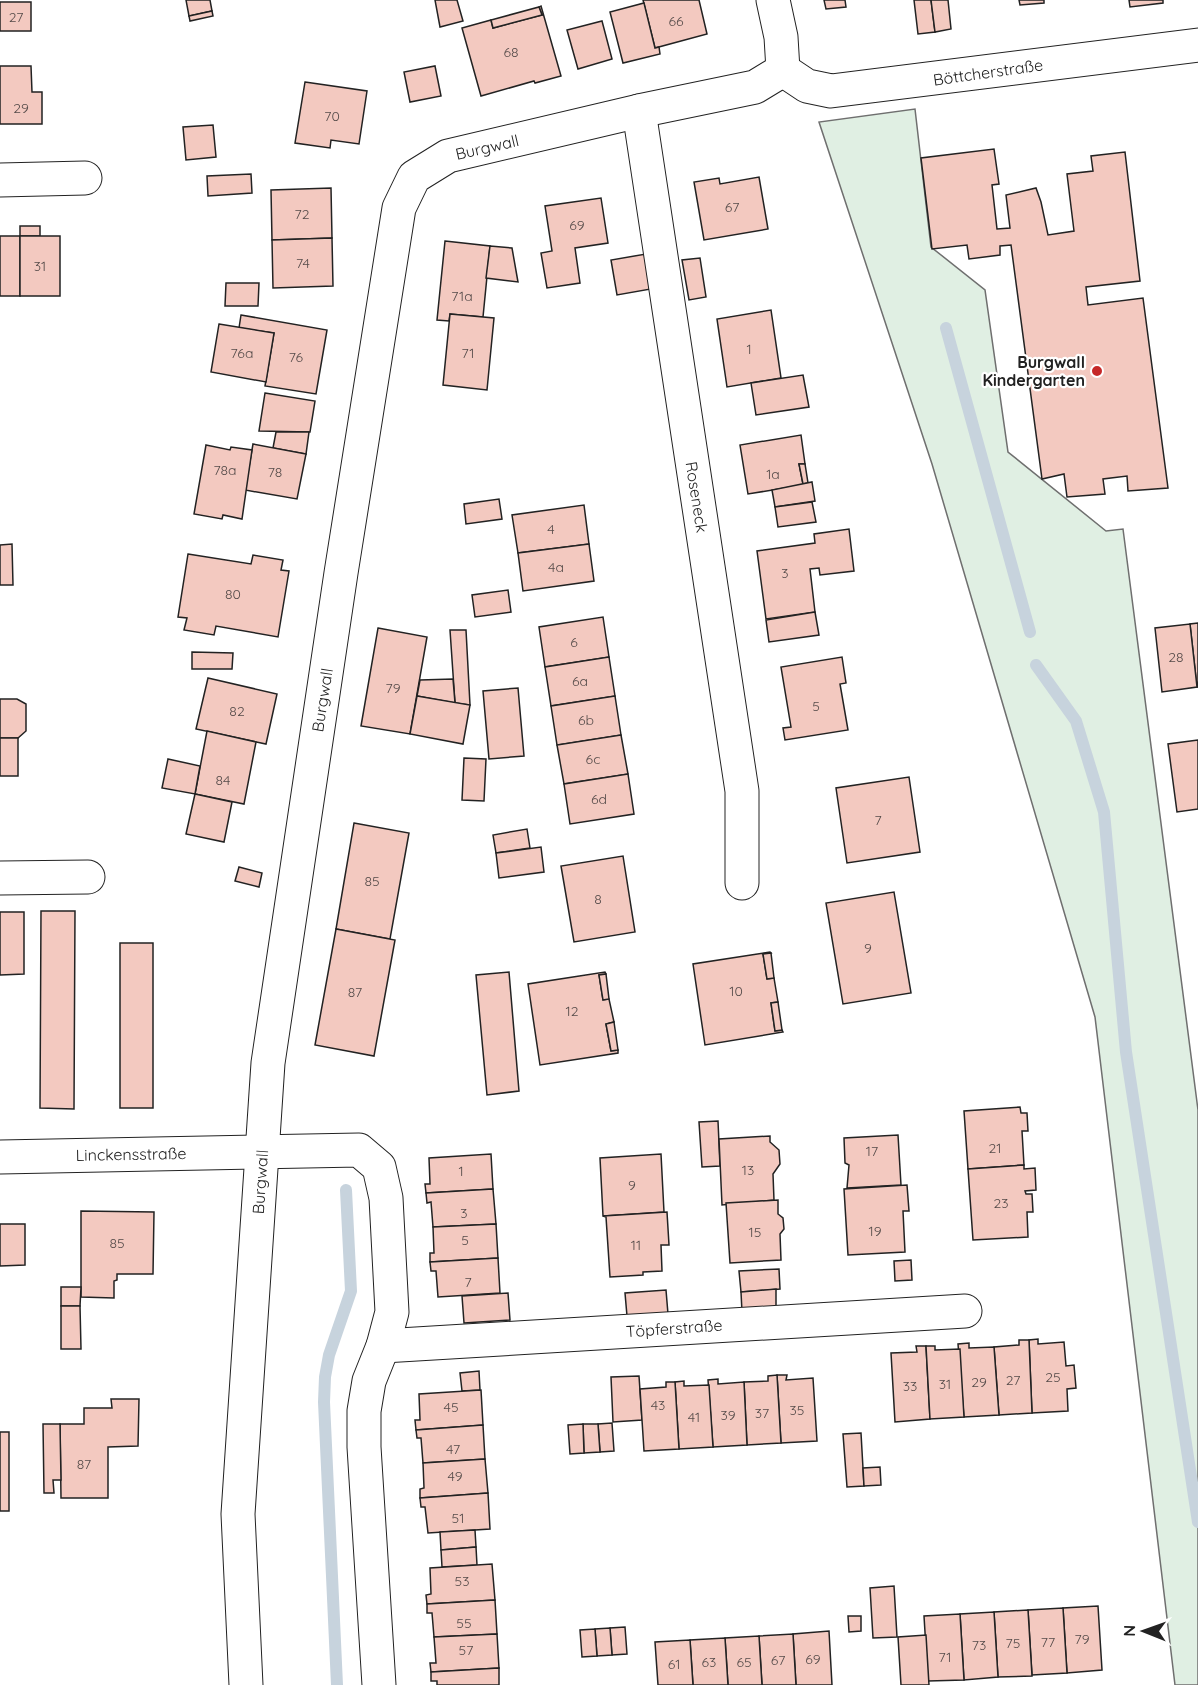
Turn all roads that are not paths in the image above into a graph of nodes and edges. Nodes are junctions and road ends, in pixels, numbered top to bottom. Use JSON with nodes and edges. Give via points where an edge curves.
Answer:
{"nodes":[{"id":1,"x":773,"y":0,"type":"edge"},
{"id":2,"x":1198,"y":45,"type":"edge"},
{"id":3,"x":783,"y":70,"type":"junction"},
{"id":4,"x":639,"y":111,"type":"junction"},
{"id":5,"x":85,"y":178,"type":"dead end"},
{"id":6,"x":0,"y":180,"type":"edge"},
{"id":7,"x":88,"y":877,"type":"dead end"},
{"id":8,"x":0,"y":878,"type":"edge"},
{"id":9,"x":742,"y":884,"type":"dead end"},
{"id":10,"x":262,"y":1152,"type":"junction"},
{"id":11,"x":0,"y":1157,"type":"edge"},
{"id":12,"x":965,"y":1311,"type":"dead end"},
{"id":13,"x":383,"y":1346,"type":"junction"},
{"id":14,"x":246,"y":1685,"type":"edge"},
{"id":15,"x":379,"y":1685,"type":"edge"}],
"edges":[{"from":1,"to":3,"type":"street"},
{"from":2,"to":3,"type":"street","name":"Böttcherstraße","via":[[831,91],[807,86]]},
{"from":3,"to":4,"type":"street","name":"Burgwall","via":[[755,87]]},
{"from":4,"to":9,"type":"street","name":"Roseneck","via":[[742,791]]},
{"from":4,"to":10,"type":"street","name":"Burgwall","via":[[448,156],[414,177],[399,208],[269,1051]]},
{"from":5,"to":6,"type":"street"},
{"from":7,"to":8,"type":"street"},
{"from":10,"to":11,"type":"street","name":"Linckensstraße"},
{"from":10,"to":13,"type":"street","via":[[359,1150],[380,1167],[386,1198],[392,1312]]},
{"from":10,"to":14,"type":"street","name":"Burgwall","via":[[238,1514]]},
{"from":12,"to":13,"type":"street","name":"Töpferstraße"},
{"from":13,"to":15,"type":"street","via":[[363,1411]]}]}
